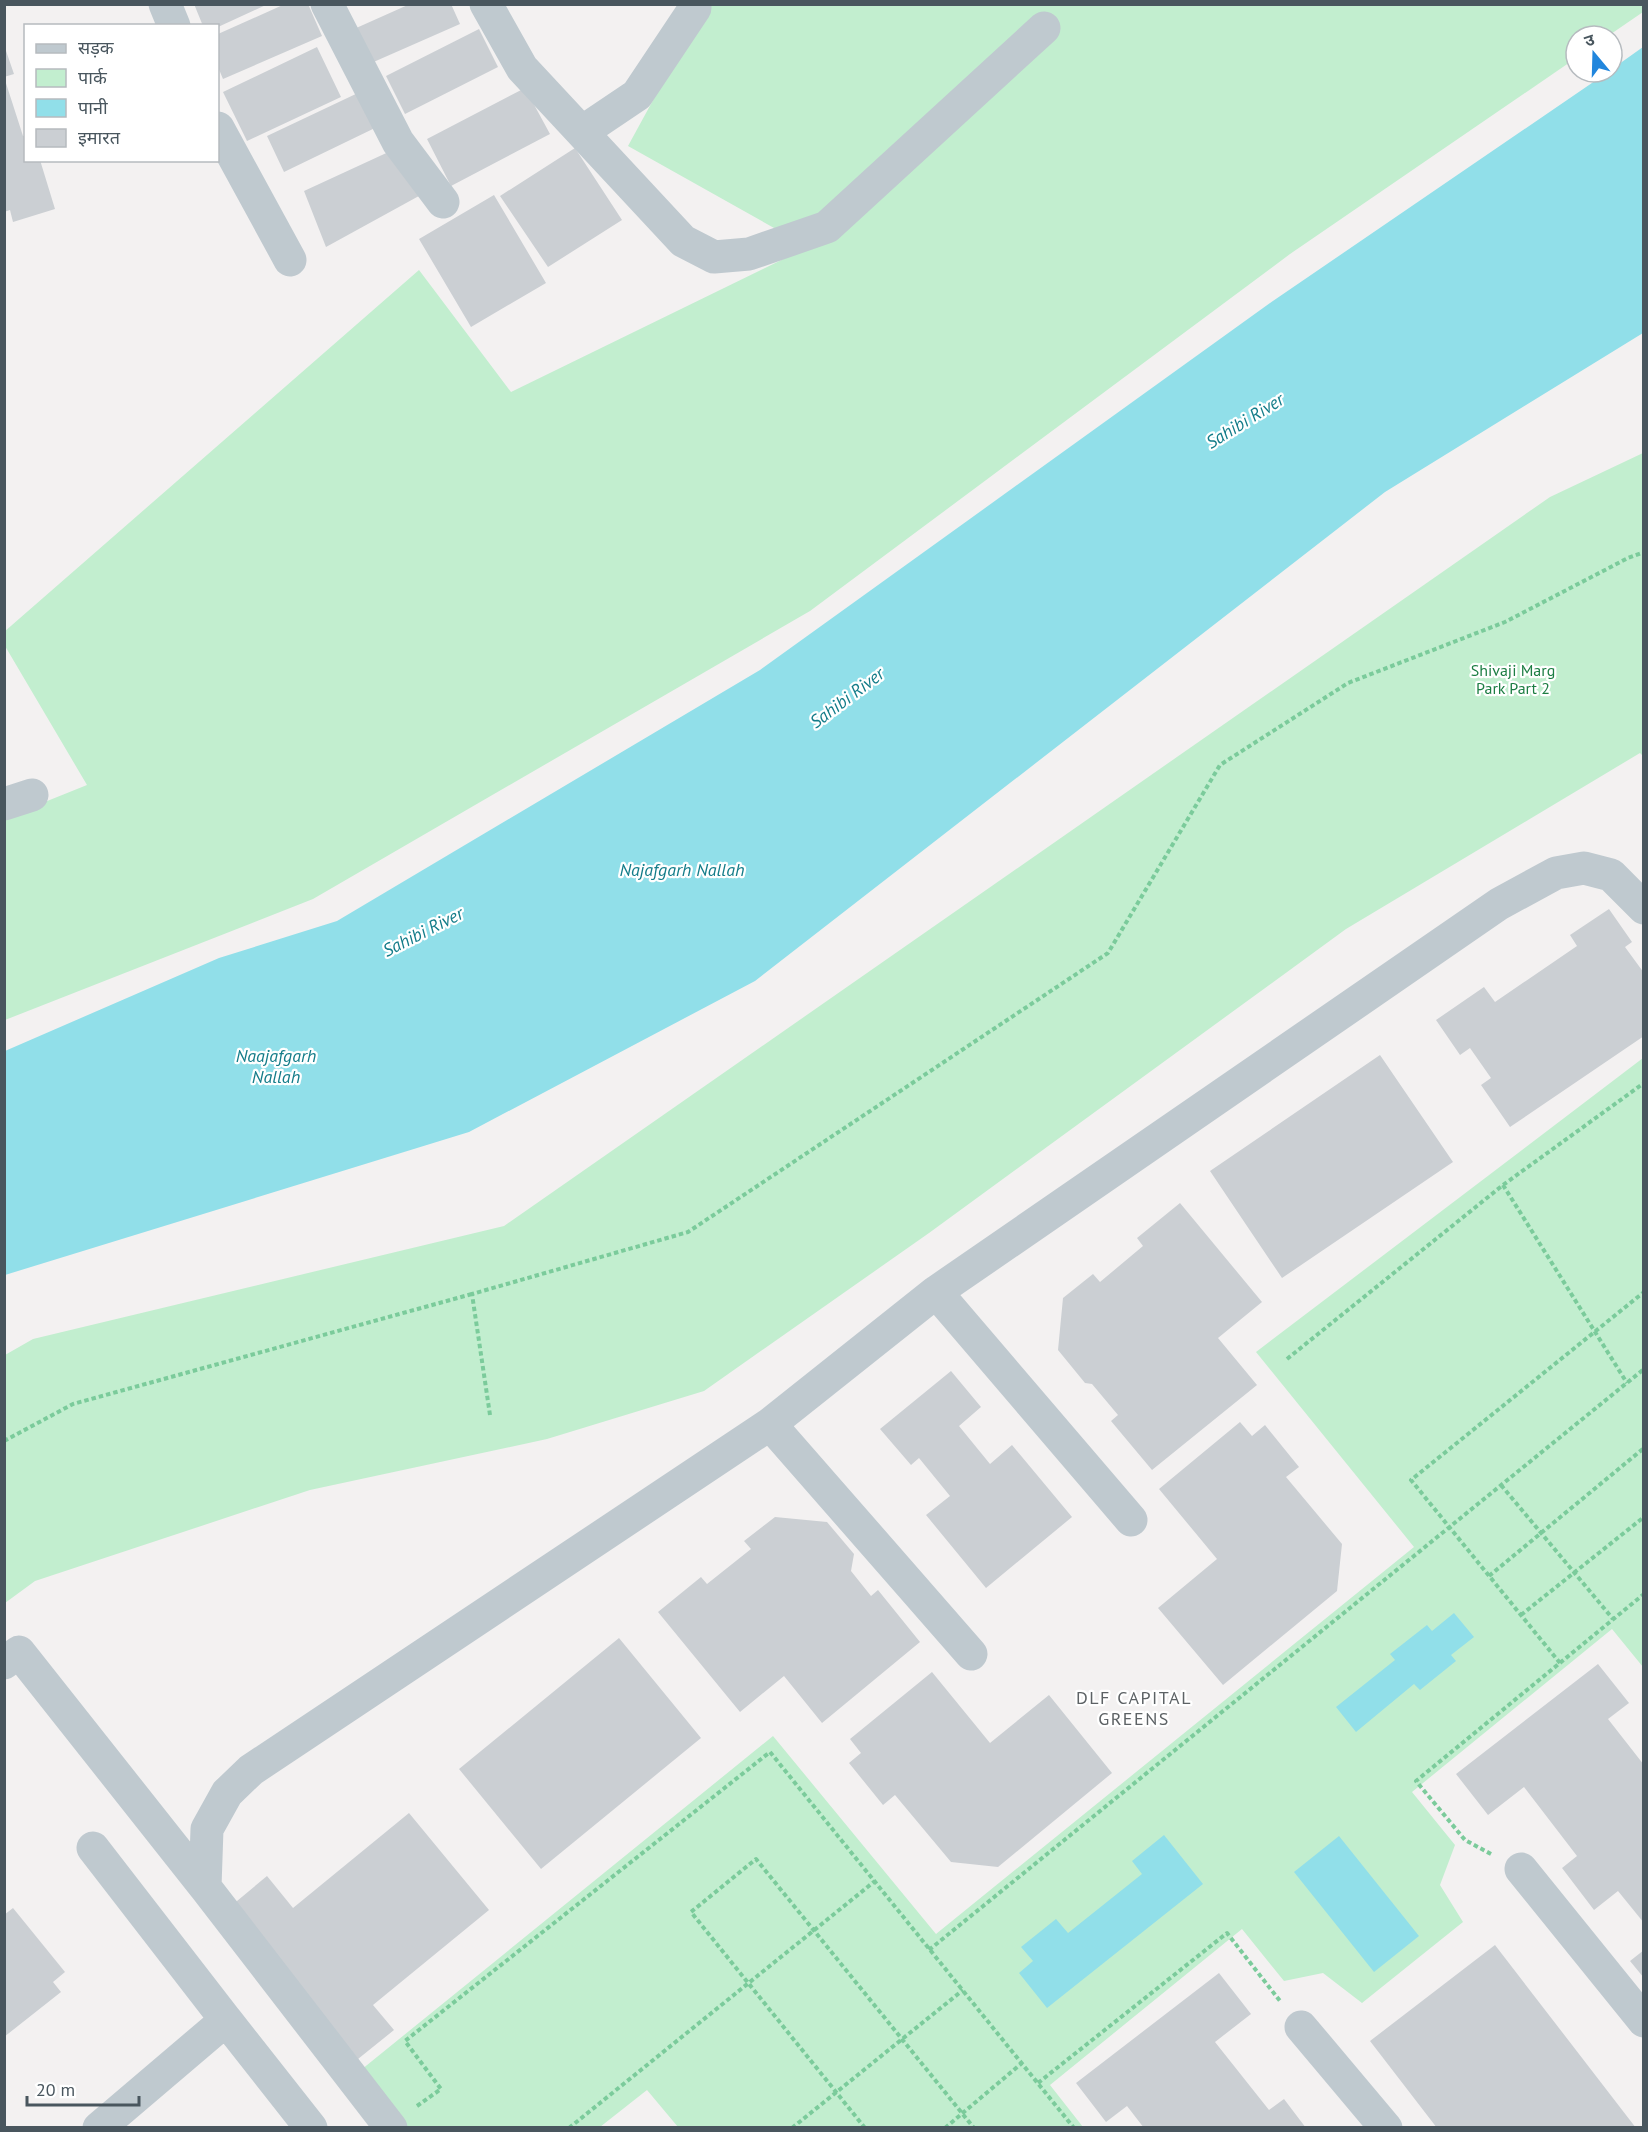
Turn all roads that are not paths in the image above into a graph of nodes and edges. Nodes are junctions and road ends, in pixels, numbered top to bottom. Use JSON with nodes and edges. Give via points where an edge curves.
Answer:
{"nodes":[{"id":1,"x":165,"y":4,"type":"edge"},
{"id":2,"x":327,"y":4,"type":"edge"},
{"id":3,"x":486,"y":4,"type":"edge"},
{"id":4,"x":695,"y":4,"type":"edge"},
{"id":5,"x":173,"y":24,"type":"edge"},
{"id":6,"x":1044,"y":28,"type":"dead end"},
{"id":7,"x":219,"y":130,"type":"edge"},
{"id":8,"x":582,"y":132,"type":"junction"},
{"id":9,"x":443,"y":202,"type":"dead end"},
{"id":10,"x":290,"y":260,"type":"dead end"},
{"id":11,"x":1644,"y":908,"type":"edge"},
{"id":12,"x":936,"y":1292,"type":"junction"},
{"id":13,"x":770,"y":1424,"type":"junction"},
{"id":14,"x":1131,"y":1520,"type":"dead end"},
{"id":15,"x":971,"y":1654,"type":"dead end"},
{"id":16,"x":4,"y":1663,"type":"edge"},
{"id":17,"x":93,"y":1848,"type":"dead end"},
{"id":18,"x":1521,"y":1869,"type":"road end"},
{"id":19,"x":205,"y":1887,"type":"junction"},
{"id":20,"x":226,"y":2020,"type":"junction"},
{"id":21,"x":1644,"y":2021,"type":"edge"},
{"id":22,"x":1301,"y":2027,"type":"road end"},
{"id":23,"x":99,"y":2127,"type":"edge"},
{"id":24,"x":311,"y":2127,"type":"edge"},
{"id":25,"x":390,"y":2127,"type":"edge"},
{"id":26,"x":1386,"y":2127,"type":"edge"}],
"edges":[{"from":1,"to":5,"type":"street"},
{"from":2,"to":9,"type":"street","via":[[398,142]]},
{"from":3,"to":8,"type":"street","via":[[522,68]]},
{"from":4,"to":8,"type":"street","via":[[637,95]]},
{"from":6,"to":8,"type":"street","via":[[827,227],[749,255],[714,257],[683,241]]},
{"from":7,"to":10,"type":"street"},
{"from":11,"to":12,"type":"street","via":[[1611,875],[1584,868],[1556,873],[1499,904]]},
{"from":12,"to":13,"type":"street"},
{"from":12,"to":14,"type":"street"},
{"from":13,"to":15,"type":"street"},
{"from":13,"to":19,"type":"street","via":[[251,1770],[227,1793],[207,1829]]},
{"from":16,"to":19,"type":"street","via":[[19,1652]]},
{"from":17,"to":20,"type":"street"},
{"from":18,"to":21,"type":"street"},
{"from":19,"to":25,"type":"street"},
{"from":20,"to":23,"type":"street"},
{"from":20,"to":24,"type":"street"},
{"from":22,"to":26,"type":"street"}]}
